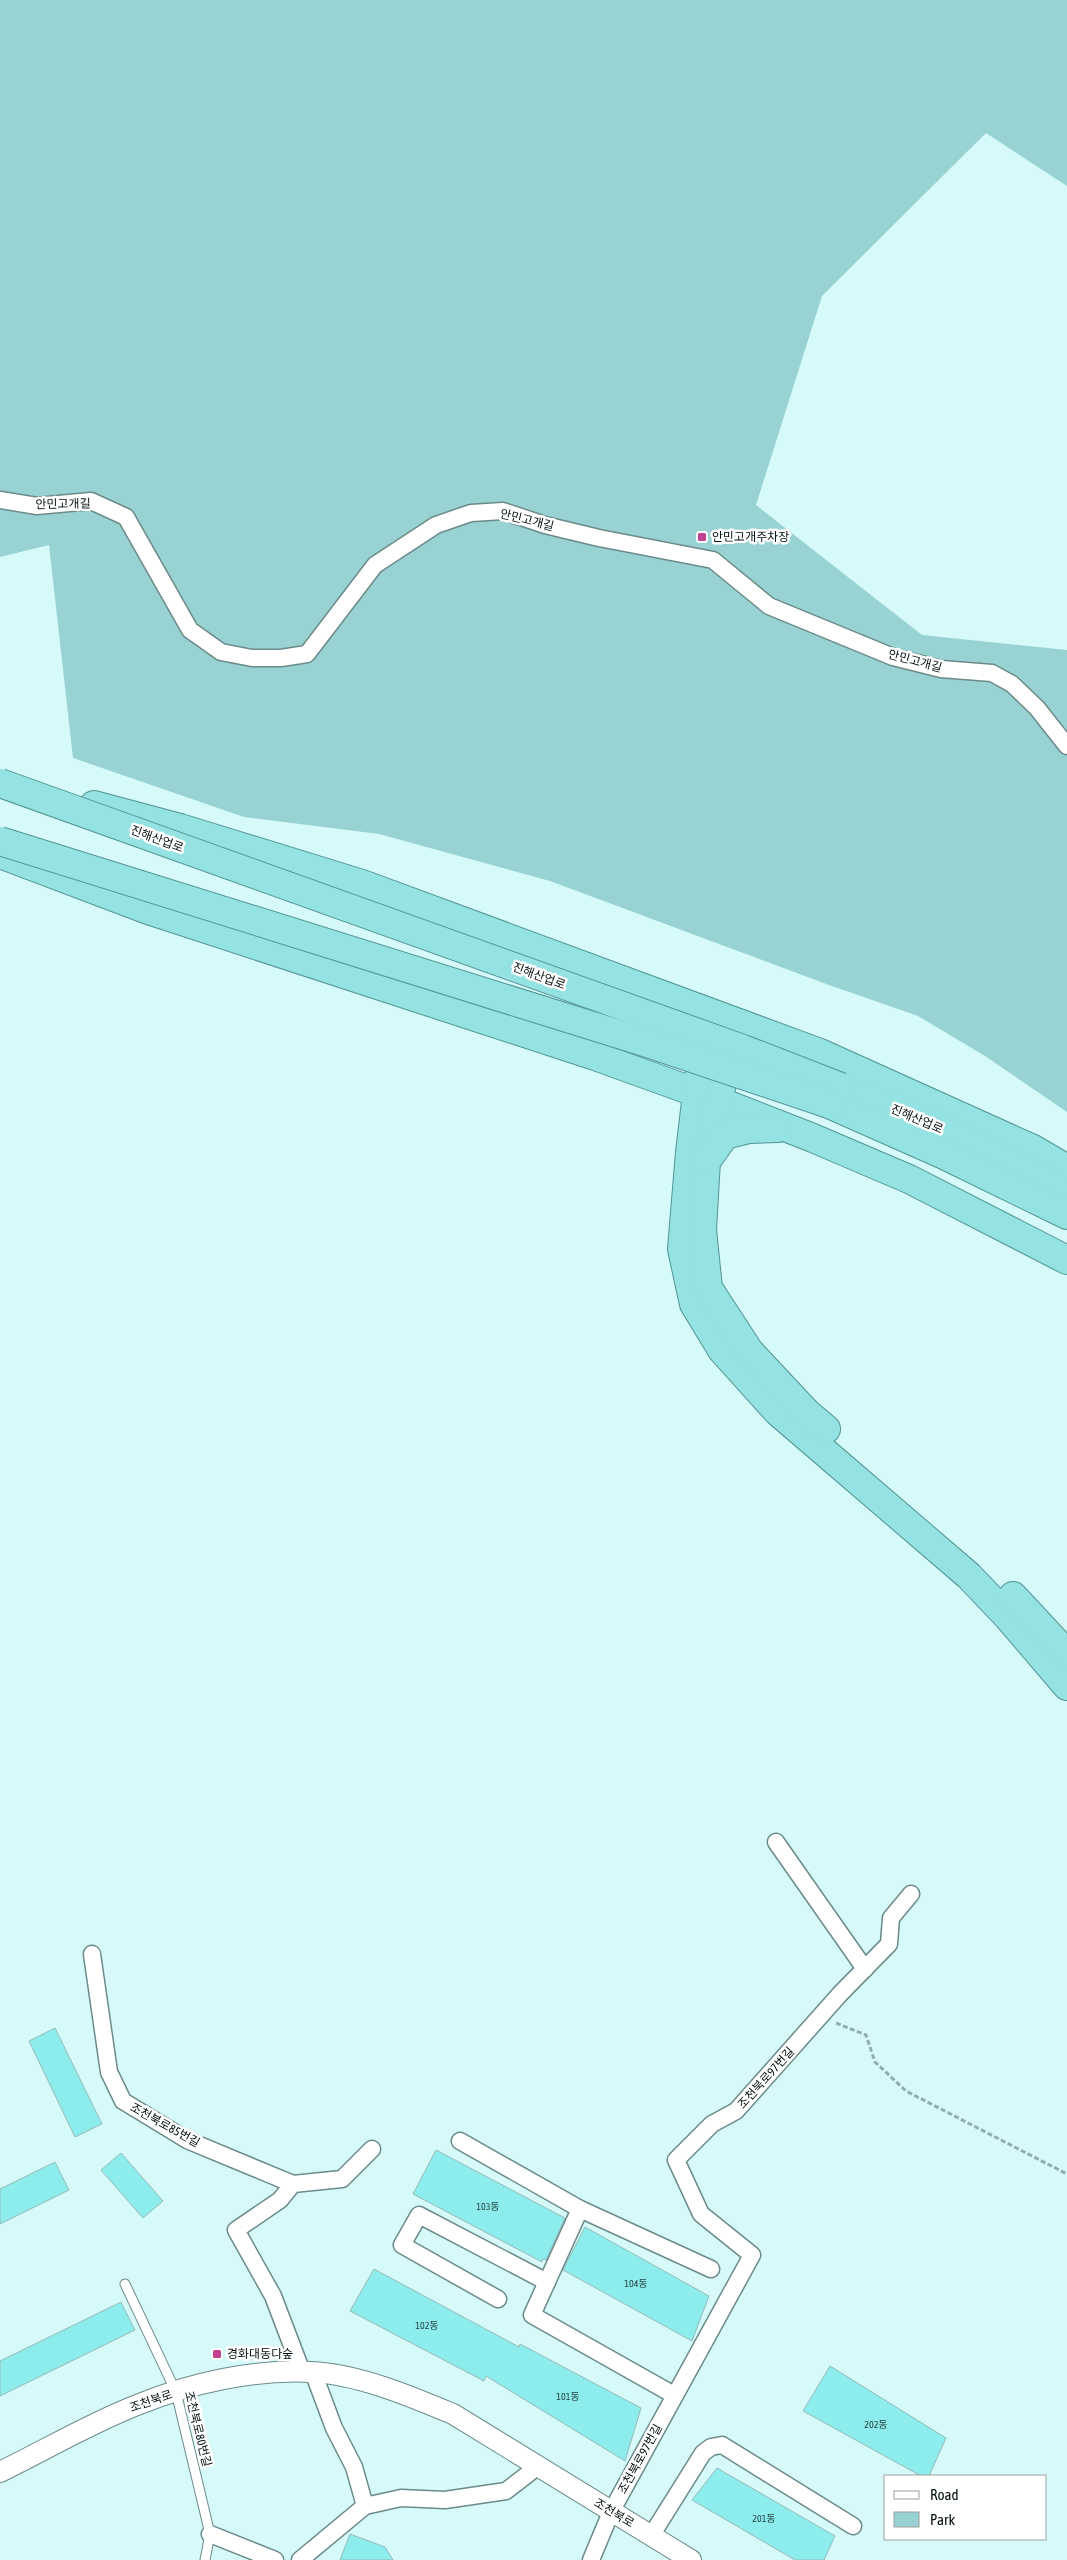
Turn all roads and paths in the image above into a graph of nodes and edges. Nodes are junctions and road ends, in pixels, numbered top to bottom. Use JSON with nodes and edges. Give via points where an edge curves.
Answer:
{"nodes":[{"id":1,"x":0,"y":500,"type":"edge"},
{"id":2,"x":1067,"y":746,"type":"edge"},
{"id":3,"x":0,"y":782,"type":"edge"},
{"id":4,"x":0,"y":841,"type":"edge"},
{"id":5,"x":0,"y":854,"type":"edge"},
{"id":6,"x":718,"y":1016,"type":"junction"},
{"id":7,"x":643,"y":1074,"type":"junction"},
{"id":8,"x":835,"y":1096,"type":"junction"},
{"id":9,"x":708,"y":1097,"type":"junction"},
{"id":10,"x":789,"y":1128,"type":"junction"},
{"id":11,"x":698,"y":1157,"type":"junction"},
{"id":12,"x":1067,"y":1169,"type":"edge"},
{"id":13,"x":1067,"y":1193,"type":"edge"},
{"id":14,"x":1067,"y":1214,"type":"edge"},
{"id":15,"x":1061,"y":1257,"type":"edge"},
{"id":16,"x":1067,"y":1654,"type":"edge"},
{"id":17,"x":1067,"y":1686,"type":"edge"},
{"id":18,"x":776,"y":1842,"type":"dead end"},
{"id":19,"x":911,"y":1894,"type":"dead end"},
{"id":20,"x":92,"y":1954,"type":"dead end"},
{"id":21,"x":865,"y":1969,"type":"junction"},
{"id":22,"x":821,"y":2016,"type":"junction"},
{"id":23,"x":460,"y":2141,"type":"dead end"},
{"id":24,"x":372,"y":2149,"type":"dead end"},
{"id":25,"x":1067,"y":2174,"type":"edge"},
{"id":26,"x":293,"y":2184,"type":"junction"},
{"id":27,"x":580,"y":2208,"type":"junction"},
{"id":28,"x":711,"y":2269,"type":"dead end"},
{"id":29,"x":547,"y":2282,"type":"junction"},
{"id":30,"x":125,"y":2284,"type":"dead end"},
{"id":31,"x":498,"y":2299,"type":"dead end"},
{"id":32,"x":308,"y":2372,"type":"junction"},
{"id":33,"x":176,"y":2392,"type":"junction"},
{"id":34,"x":674,"y":2396,"type":"junction"},
{"id":35,"x":537,"y":2467,"type":"junction"},
{"id":36,"x":0,"y":2472,"type":"edge"},
{"id":37,"x":365,"y":2506,"type":"junction"},
{"id":38,"x":611,"y":2512,"type":"junction"},
{"id":39,"x":853,"y":2526,"type":"dead end"},
{"id":40,"x":210,"y":2534,"type":"junction"},
{"id":41,"x":651,"y":2536,"type":"junction"},
{"id":42,"x":204,"y":2560,"type":"edge"},
{"id":43,"x":275,"y":2560,"type":"edge"},
{"id":44,"x":300,"y":2560,"type":"edge"},
{"id":45,"x":591,"y":2560,"type":"edge"},
{"id":46,"x":690,"y":2560,"type":"edge"}],
"edges":[{"from":1,"to":2,"type":"street","name":"안민고개길","via":[[37,506],[91,502],[126,517],[190,630],[221,652],[252,658],[308,654],[375,565],[436,525],[471,513],[503,511],[599,538],[713,560],[769,606],[893,657],[941,669],[992,672],[1012,684],[1037,708]]},
{"from":3,"to":6,"type":"highway","bridge":true,"via":[[180,828],[362,884]]},
{"from":3,"to":8,"type":"highway","name":"진해산업로","bridge":true,"via":[[743,1049]]},
{"from":4,"to":8,"type":"highway","name":"진해산업로","bridge":true,"via":[[644,1042]]},
{"from":5,"to":7,"type":"highway","via":[[148,910]]},
{"from":6,"to":9,"type":"highway","via":[[726,1032],[727,1054]]},
{"from":6,"to":12,"type":"highway","via":[[820,1053],[1033,1149]]},
{"from":7,"to":9,"type":"highway"},
{"from":7,"to":11,"type":"highway","via":[[673,1099],[685,1120]]},
{"from":8,"to":13,"type":"highway","name":"진해산업로","via":[[960,1137]]},
{"from":8,"to":14,"type":"highway","name":"진해산업로","via":[[944,1155]]},
{"from":9,"to":10,"type":"highway"},
{"from":9,"to":11,"type":"highway"},
{"from":10,"to":11,"type":"highway","via":[[749,1128],[725,1135]]},
{"from":10,"to":15,"type":"highway","via":[[909,1179]]},
{"from":11,"to":16,"type":"highway","via":[[708,1288],[749,1351],[807,1413],[958,1543]]},
{"from":11,"to":17,"type":"highway","via":[[682,1249],[694,1304],[722,1350],[778,1412],[969,1576]]},
{"from":18,"to":21,"type":"street"},
{"from":19,"to":21,"type":"street","name":"조천북로97번길","via":[[890,1918],[890,1944]]},
{"from":20,"to":26,"type":"street","name":"조천북로85번길","via":[[109,2072],[123,2101],[187,2140]]},
{"from":21,"to":22,"type":"street","name":"조천북로97번길"},
{"from":22,"to":25,"type":"path","via":[[866,2035],[876,2062],[906,2091]]},
{"from":22,"to":34,"type":"street","name":"조천북로97번길","via":[[736,2111],[712,2124],[676,2160],[701,2214],[752,2255]]},
{"from":23,"to":27,"type":"street"},
{"from":24,"to":26,"type":"street","name":"조천북로85번길","via":[[342,2179]]},
{"from":26,"to":32,"type":"street","via":[[280,2200],[236,2230],[274,2296]]},
{"from":27,"to":28,"type":"street"},
{"from":27,"to":29,"type":"street"},
{"from":29,"to":31,"type":"street","via":[[419,2215],[402,2245]]},
{"from":29,"to":34,"type":"street","via":[[532,2315]]},
{"from":30,"to":33,"type":"lane","name":"조천북로80번길"},
{"from":32,"to":33,"type":"street","name":"조천북로","via":[[229,2378]]},
{"from":32,"to":35,"type":"street","name":"조천북로","via":[[363,2382],[411,2396],[478,2429]]},
{"from":32,"to":37,"type":"street","via":[[354,2467]]},
{"from":33,"to":36,"type":"street","name":"조천북로","via":[[136,2405]]},
{"from":33,"to":40,"type":"lane","name":"조천북로80번길"},
{"from":34,"to":38,"type":"street","name":"조천북로97번길"},
{"from":35,"to":37,"type":"street","via":[[506,2491],[444,2500],[401,2498]]},
{"from":35,"to":38,"type":"street","name":"조천북로"},
{"from":37,"to":44,"type":"street"},
{"from":38,"to":41,"type":"street","name":"조천북로"},
{"from":38,"to":45,"type":"street","name":"조천북로97번길"},
{"from":39,"to":41,"type":"street","via":[[722,2445],[711,2447],[703,2454]]},
{"from":40,"to":42,"type":"lane","name":"조천북로80번길"},
{"from":40,"to":43,"type":"street"},
{"from":41,"to":46,"type":"street","name":"조천북로"}]}
